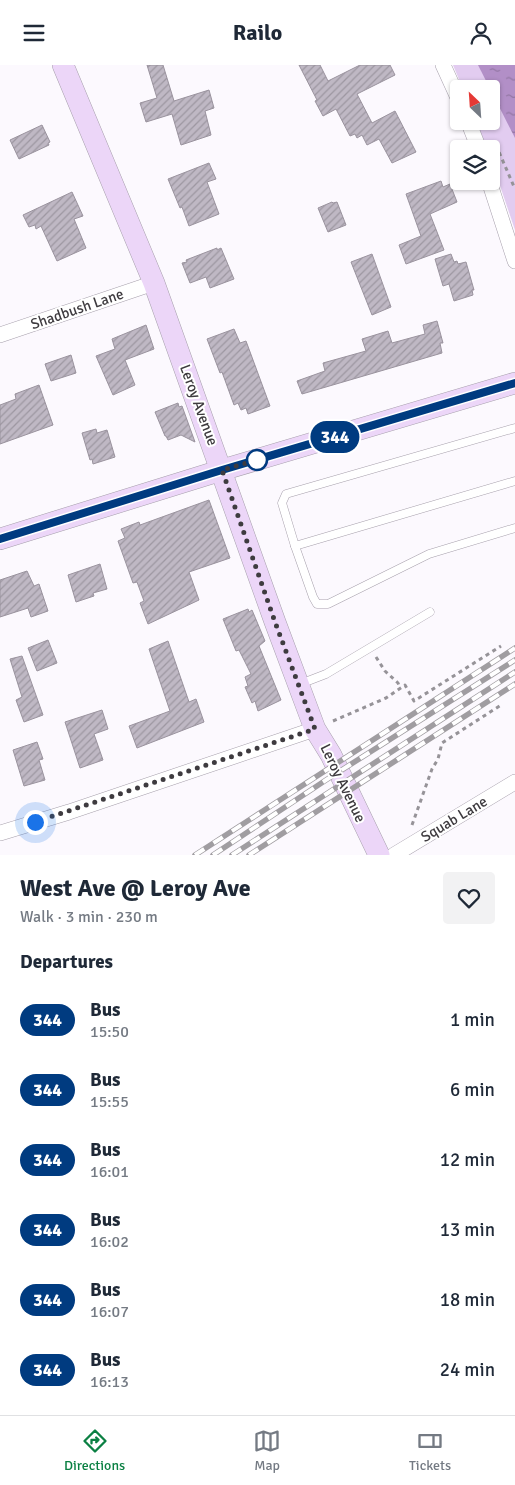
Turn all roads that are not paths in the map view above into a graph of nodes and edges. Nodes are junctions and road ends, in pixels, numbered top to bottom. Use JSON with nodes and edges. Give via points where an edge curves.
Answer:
{"nodes":[{"id":1,"x":63,"y":65,"type":"edge"},
{"id":2,"x":443,"y":65,"type":"edge"},
{"id":3,"x":450,"y":80,"type":"edge"},
{"id":4,"x":492,"y":190,"type":"edge"},
{"id":5,"x":515,"y":261,"type":"edge"},
{"id":6,"x":154,"y":283,"type":"junction"},
{"id":7,"x":0,"y":335,"type":"edge"},
{"id":8,"x":515,"y":383,"type":"edge"},
{"id":9,"x":515,"y":428,"type":"edge"},
{"id":10,"x":222,"y":470,"type":"junction"},
{"id":11,"x":515,"y":481,"type":"edge"},
{"id":12,"x":515,"y":528,"type":"edge"},
{"id":13,"x":0,"y":539,"type":"edge"},
{"id":14,"x":296,"y":546,"type":"junction"},
{"id":15,"x":430,"y":612,"type":"dead end"},
{"id":16,"x":300,"y":684,"type":"junction"},
{"id":17,"x":315,"y":729,"type":"junction"},
{"id":18,"x":515,"y":782,"type":"edge"},
{"id":19,"x":0,"y":833,"type":"edge"},
{"id":20,"x":380,"y":855,"type":"edge"},
{"id":21,"x":394,"y":855,"type":"edge"}],
"edges":[{"from":1,"to":6,"type":"street","name":"Leroy Avenue"},
{"from":2,"to":3,"type":"street"},
{"from":4,"to":5,"type":"street"},
{"from":6,"to":7,"type":"street","name":"Shadbush Lane"},
{"from":6,"to":10,"type":"street","name":"Leroy Avenue"},
{"from":8,"to":10,"type":"street"},
{"from":9,"to":14,"type":"lane","via":[[286,494],[282,503]]},
{"from":10,"to":13,"type":"street"},
{"from":10,"to":16,"type":"street","name":"Leroy Avenue"},
{"from":11,"to":14,"type":"lane"},
{"from":12,"to":14,"type":"lane","via":[[429,554],[328,604],[317,603],[313,597]]},
{"from":15,"to":16,"type":"lane","via":[[326,674]]},
{"from":16,"to":17,"type":"street","name":"Leroy Avenue"},
{"from":17,"to":19,"type":"street"},
{"from":17,"to":20,"type":"street","name":"Leroy Avenue"},
{"from":18,"to":21,"type":"street","name":"Squab Lane"}]}
